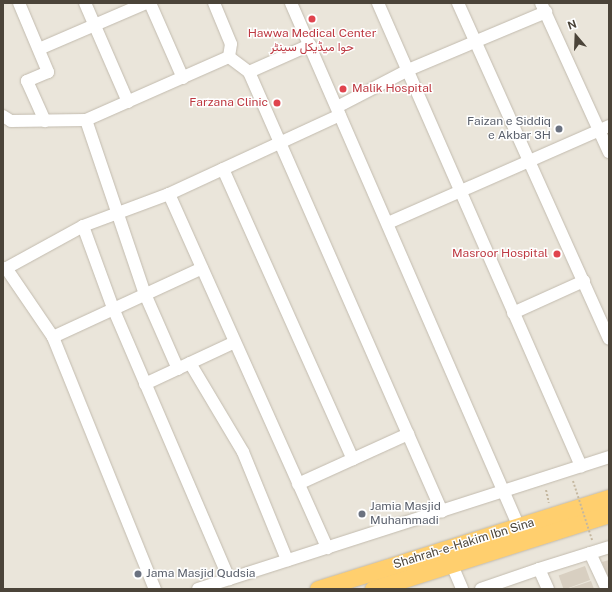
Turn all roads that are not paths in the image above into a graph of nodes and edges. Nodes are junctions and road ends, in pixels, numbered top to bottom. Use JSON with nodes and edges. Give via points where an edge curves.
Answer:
{"nodes":[{"id":1,"x":19,"y":3,"type":"edge"},
{"id":2,"x":85,"y":3,"type":"edge"},
{"id":3,"x":146,"y":3,"type":"edge"},
{"id":4,"x":150,"y":3,"type":"edge"},
{"id":5,"x":214,"y":3,"type":"edge"},
{"id":6,"x":291,"y":3,"type":"edge"},
{"id":7,"x":378,"y":3,"type":"edge"},
{"id":8,"x":458,"y":3,"type":"edge"},
{"id":9,"x":544,"y":8,"type":"edge"},
{"id":10,"x":95,"y":25,"type":"junction"},
{"id":11,"x":475,"y":41,"type":"junction"},
{"id":12,"x":310,"y":45,"type":"junction"},
{"id":13,"x":39,"y":49,"type":"junction"},
{"id":14,"x":229,"y":57,"type":"junction"},
{"id":15,"x":408,"y":70,"type":"junction"},
{"id":16,"x":249,"y":72,"type":"junction"},
{"id":17,"x":183,"y":78,"type":"junction"},
{"id":18,"x":128,"y":102,"type":"junction"},
{"id":19,"x":339,"y":111,"type":"junction"},
{"id":20,"x":3,"y":116,"type":"edge"},
{"id":21,"x":86,"y":120,"type":"junction"},
{"id":22,"x":45,"y":121,"type":"junction"},
{"id":23,"x":604,"y":128,"type":"edge"},
{"id":24,"x":280,"y":143,"type":"junction"},
{"id":25,"x":609,"y":152,"type":"edge"},
{"id":26,"x":531,"y":160,"type":"junction"},
{"id":27,"x":223,"y":169,"type":"junction"},
{"id":28,"x":459,"y":192,"type":"junction"},
{"id":29,"x":169,"y":194,"type":"junction"},
{"id":30,"x":116,"y":213,"type":"junction"},
{"id":31,"x":388,"y":223,"type":"junction"},
{"id":32,"x":83,"y":226,"type":"junction"},
{"id":33,"x":202,"y":268,"type":"junction"},
{"id":34,"x":5,"y":269,"type":"edge"},
{"id":35,"x":584,"y":281,"type":"junction"},
{"id":36,"x":145,"y":294,"type":"junction"},
{"id":37,"x":113,"y":308,"type":"junction"},
{"id":38,"x":513,"y":313,"type":"junction"},
{"id":39,"x":53,"y":337,"type":"junction"},
{"id":40,"x":609,"y":339,"type":"edge"},
{"id":41,"x":235,"y":342,"type":"junction"},
{"id":42,"x":190,"y":363,"type":"junction"},
{"id":43,"x":178,"y":369,"type":"junction"},
{"id":44,"x":145,"y":384,"type":"junction"},
{"id":45,"x":408,"y":434,"type":"junction"},
{"id":46,"x":609,"y":457,"type":"edge"},
{"id":47,"x":353,"y":459,"type":"junction"},
{"id":48,"x":581,"y":466,"type":"junction"},
{"id":49,"x":298,"y":484,"type":"junction"},
{"id":50,"x":504,"y":491,"type":"junction"},
{"id":51,"x":609,"y":498,"type":"edge"},
{"id":52,"x":442,"y":511,"type":"junction"},
{"id":53,"x":609,"y":514,"type":"edge"},
{"id":54,"x":519,"y":527,"type":"junction"},
{"id":55,"x":609,"y":547,"type":"edge"},
{"id":56,"x":327,"y":548,"type":"junction"},
{"id":57,"x":590,"y":553,"type":"junction"},
{"id":58,"x":287,"y":560,"type":"junction"},
{"id":59,"x":452,"y":565,"type":"junction"},
{"id":60,"x":539,"y":569,"type":"junction"},
{"id":61,"x":229,"y":579,"type":"junction"},
{"id":62,"x":154,"y":589,"type":"edge"},
{"id":63,"x":198,"y":589,"type":"edge"},
{"id":64,"x":318,"y":589,"type":"edge"},
{"id":65,"x":373,"y":589,"type":"edge"},
{"id":66,"x":462,"y":589,"type":"edge"},
{"id":67,"x":480,"y":589,"type":"edge"},
{"id":68,"x":548,"y":589,"type":"edge"},
{"id":69,"x":607,"y":589,"type":"edge"}],
"edges":[{"from":1,"to":13,"type":"street"},
{"from":2,"to":10,"type":"street"},
{"from":3,"to":10,"type":"street"},
{"from":4,"to":17,"type":"street"},
{"from":5,"to":14,"type":"street","via":[[232,44]]},
{"from":6,"to":12,"type":"street"},
{"from":7,"to":15,"type":"street"},
{"from":8,"to":11,"type":"street"},
{"from":9,"to":11,"type":"street"},
{"from":9,"to":23,"type":"street"},
{"from":10,"to":13,"type":"street"},
{"from":10,"to":18,"type":"street"},
{"from":11,"to":15,"type":"street"},
{"from":11,"to":26,"type":"street"},
{"from":12,"to":16,"type":"street"},
{"from":12,"to":19,"type":"street"},
{"from":13,"to":22,"type":"street","via":[[48,72],[27,81]]},
{"from":14,"to":16,"type":"street"},
{"from":14,"to":17,"type":"street"},
{"from":15,"to":19,"type":"street"},
{"from":15,"to":28,"type":"street"},
{"from":16,"to":24,"type":"street"},
{"from":17,"to":18,"type":"street"},
{"from":18,"to":21,"type":"street"},
{"from":19,"to":24,"type":"street"},
{"from":19,"to":31,"type":"street"},
{"from":20,"to":22,"type":"street","via":[[11,120]]},
{"from":21,"to":22,"type":"street"},
{"from":21,"to":30,"type":"street"},
{"from":23,"to":25,"type":"street"},
{"from":23,"to":26,"type":"street"},
{"from":24,"to":27,"type":"street"},
{"from":24,"to":45,"type":"street"},
{"from":26,"to":28,"type":"street"},
{"from":26,"to":35,"type":"street"},
{"from":27,"to":29,"type":"street"},
{"from":27,"to":47,"type":"street"},
{"from":28,"to":31,"type":"street"},
{"from":28,"to":38,"type":"street"},
{"from":29,"to":30,"type":"street"},
{"from":29,"to":33,"type":"street"},
{"from":30,"to":32,"type":"street"},
{"from":30,"to":36,"type":"street"},
{"from":31,"to":50,"type":"street"},
{"from":32,"to":34,"type":"street"},
{"from":32,"to":37,"type":"street"},
{"from":33,"to":36,"type":"street"},
{"from":33,"to":41,"type":"street"},
{"from":34,"to":39,"type":"street"},
{"from":35,"to":38,"type":"street"},
{"from":35,"to":40,"type":"street"},
{"from":36,"to":37,"type":"street"},
{"from":36,"to":43,"type":"street"},
{"from":37,"to":39,"type":"street"},
{"from":37,"to":44,"type":"street"},
{"from":38,"to":48,"type":"street"},
{"from":39,"to":62,"type":"street"},
{"from":41,"to":42,"type":"street"},
{"from":41,"to":49,"type":"street"},
{"from":42,"to":43,"type":"street"},
{"from":42,"to":58,"type":"street","via":[[243,452]]},
{"from":43,"to":44,"type":"street"},
{"from":44,"to":61,"type":"street"},
{"from":45,"to":47,"type":"street"},
{"from":45,"to":52,"type":"street"},
{"from":46,"to":48,"type":"street"},
{"from":47,"to":49,"type":"street"},
{"from":48,"to":50,"type":"street"},
{"from":49,"to":56,"type":"street"},
{"from":50,"to":52,"type":"street"},
{"from":50,"to":54,"type":"street"},
{"from":51,"to":54,"type":"highway","name":"Shahrah-e-Hakim Ibn Sina"},
{"from":52,"to":56,"type":"street"},
{"from":53,"to":59,"type":"highway","name":"Shahrah-e-Hakim Ibn Sina"},
{"from":54,"to":64,"type":"highway","name":"Shahrah-e-Hakim Ibn Sina"},
{"from":55,"to":57,"type":"street"},
{"from":56,"to":58,"type":"street"},
{"from":57,"to":60,"type":"street"},
{"from":57,"to":69,"type":"street"},
{"from":58,"to":61,"type":"street"},
{"from":59,"to":65,"type":"highway","name":"Shahrah-e-Hakim Ibn Sina"},
{"from":59,"to":66,"type":"street"},
{"from":60,"to":67,"type":"street"},
{"from":60,"to":68,"type":"street"},
{"from":61,"to":63,"type":"street"}]}
